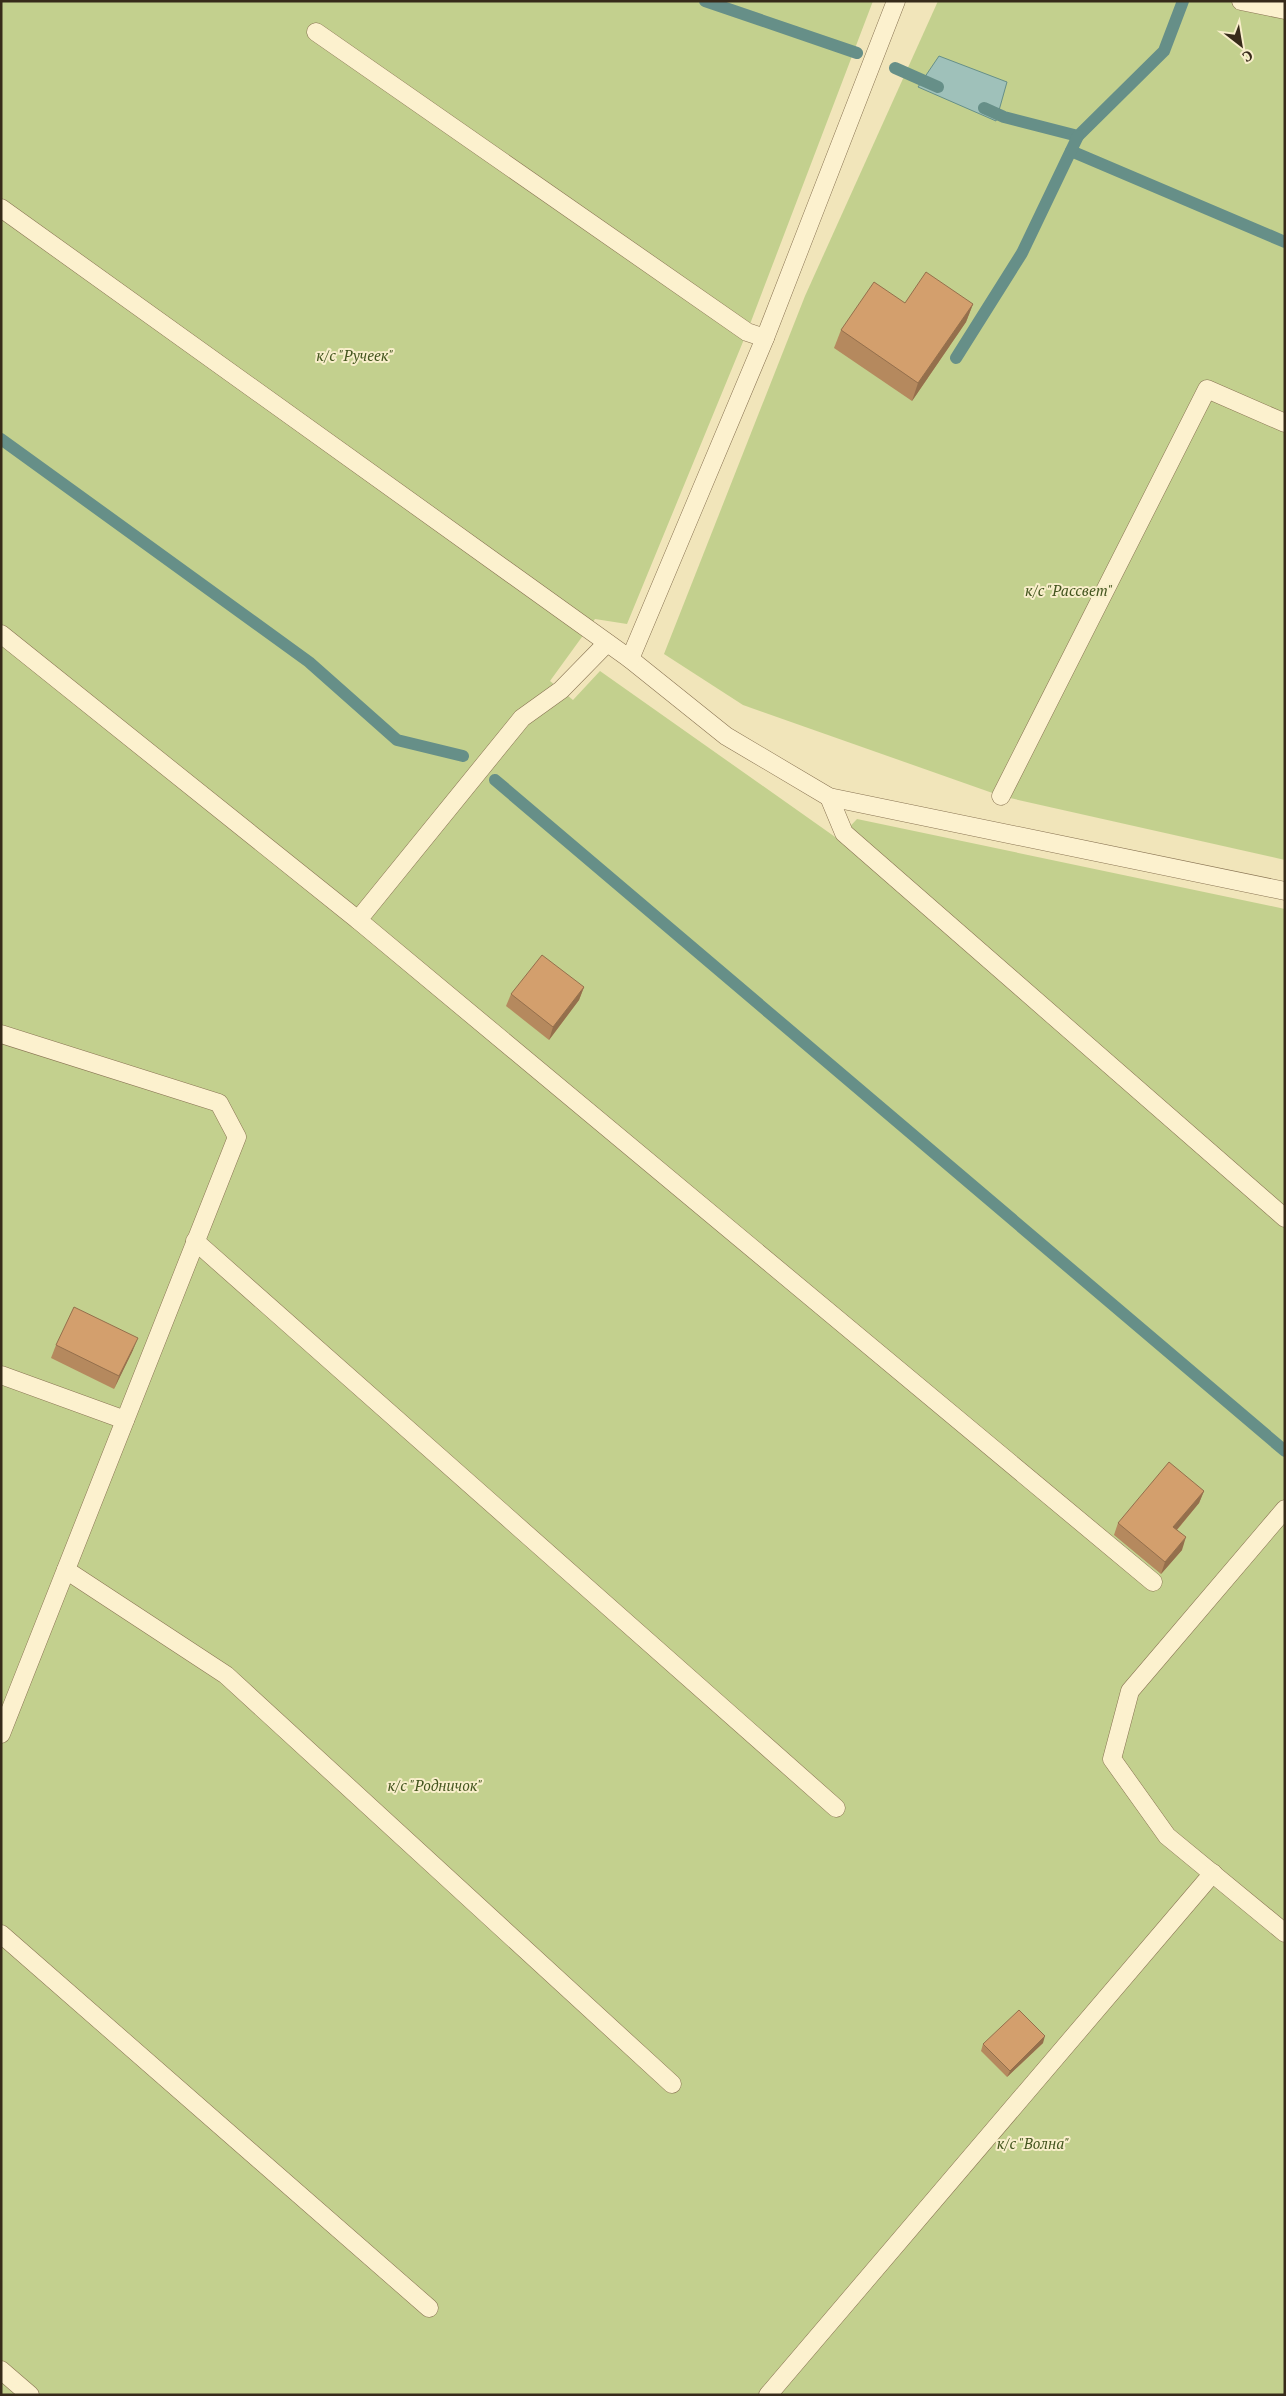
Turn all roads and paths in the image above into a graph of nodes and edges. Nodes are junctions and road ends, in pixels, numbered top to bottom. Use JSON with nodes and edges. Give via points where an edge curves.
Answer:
{"nodes":[{"id":1,"x":896,"y":1,"type":"edge"},
{"id":2,"x":1241,"y":1,"type":"edge"},
{"id":3,"x":1285,"y":10,"type":"edge"},
{"id":4,"x":316,"y":32,"type":"dead end"},
{"id":5,"x":1,"y":208,"type":"edge"},
{"id":6,"x":765,"y":338,"type":"junction"},
{"id":7,"x":1285,"y":423,"type":"edge"},
{"id":8,"x":1,"y":634,"type":"edge"},
{"id":9,"x":607,"y":643,"type":"junction"},
{"id":10,"x":630,"y":659,"type":"junction"},
{"id":11,"x":1001,"y":796,"type":"dead end"},
{"id":12,"x":829,"y":797,"type":"junction"},
{"id":13,"x":1285,"y":891,"type":"edge"},
{"id":14,"x":358,"y":920,"type":"junction"},
{"id":15,"x":1,"y":1034,"type":"edge"},
{"id":16,"x":1285,"y":1218,"type":"edge"},
{"id":17,"x":196,"y":1242,"type":"junction"},
{"id":18,"x":1,"y":1375,"type":"edge"},
{"id":19,"x":126,"y":1420,"type":"junction"},
{"id":20,"x":1285,"y":1509,"type":"edge"},
{"id":21,"x":66,"y":1570,"type":"junction"},
{"id":22,"x":1153,"y":1582,"type":"dead end"},
{"id":23,"x":5,"y":1714,"type":"edge"},
{"id":24,"x":1,"y":1734,"type":"edge"},
{"id":25,"x":836,"y":1808,"type":"dead end"},
{"id":26,"x":1213,"y":1873,"type":"junction"},
{"id":27,"x":1,"y":1934,"type":"edge"},
{"id":28,"x":1285,"y":1934,"type":"edge"},
{"id":29,"x":672,"y":2084,"type":"dead end"},
{"id":30,"x":429,"y":2308,"type":"dead end"},
{"id":31,"x":1,"y":2370,"type":"edge"},
{"id":32,"x":30,"y":2395,"type":"edge"},
{"id":33,"x":768,"y":2395,"type":"edge"}],
"edges":[{"from":1,"to":6,"type":"lane"},
{"from":2,"to":3,"type":"lane"},
{"from":4,"to":6,"type":"lane","via":[[747,332]]},
{"from":5,"to":9,"type":"lane"},
{"from":6,"to":10,"type":"lane"},
{"from":7,"to":11,"type":"lane","via":[[1208,389]]},
{"from":8,"to":14,"type":"lane"},
{"from":9,"to":10,"type":"lane"},
{"from":9,"to":14,"type":"lane","via":[[561,690],[522,718]]},
{"from":10,"to":12,"type":"lane","via":[[726,736]]},
{"from":12,"to":13,"type":"lane"},
{"from":12,"to":16,"type":"lane","via":[[844,833]]},
{"from":14,"to":22,"type":"lane"},
{"from":15,"to":17,"type":"lane","via":[[219,1103],[237,1137]]},
{"from":17,"to":19,"type":"lane"},
{"from":17,"to":25,"type":"lane"},
{"from":18,"to":19,"type":"lane"},
{"from":19,"to":21,"type":"lane"},
{"from":20,"to":26,"type":"lane","via":[[1130,1691],[1112,1759],[1167,1836]]},
{"from":21,"to":23,"type":"lane"},
{"from":21,"to":29,"type":"lane","via":[[226,1675]]},
{"from":23,"to":24,"type":"lane"},
{"from":26,"to":28,"type":"lane"},
{"from":26,"to":33,"type":"lane"},
{"from":27,"to":30,"type":"lane"},
{"from":31,"to":32,"type":"lane"}]}
